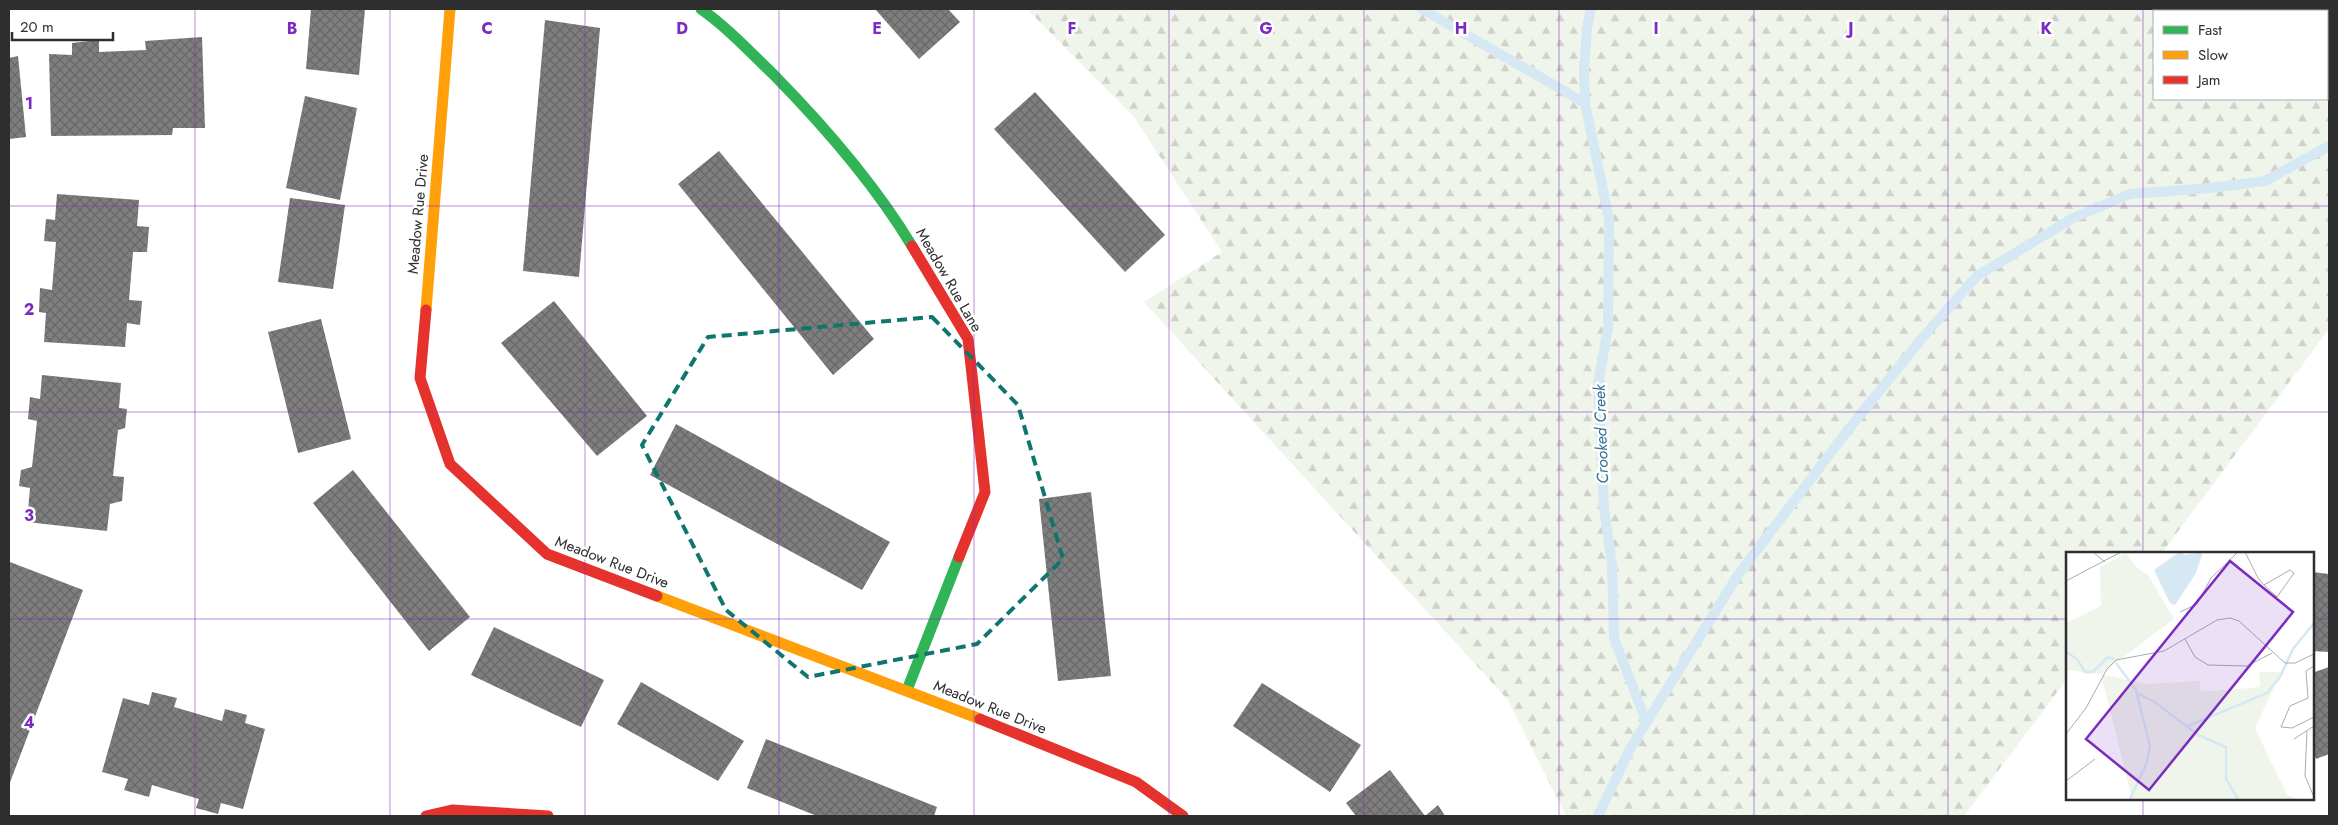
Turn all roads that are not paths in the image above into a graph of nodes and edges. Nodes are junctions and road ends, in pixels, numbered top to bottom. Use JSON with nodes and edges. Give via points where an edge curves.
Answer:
{"nodes":[{"id":1,"x":450,"y":9,"type":"edge"},
{"id":2,"x":701,"y":9,"type":"edge"},
{"id":3,"x":907,"y":690,"type":"junction"},
{"id":4,"x":426,"y":816,"type":"edge"},
{"id":5,"x":548,"y":816,"type":"edge"},
{"id":6,"x":1183,"y":816,"type":"edge"}],
"edges":[{"from":1,"to":3,"type":"street","name":"Meadow Rue Drive","via":[[420,378],[450,464],[547,554]]},
{"from":2,"to":3,"type":"street","name":"Meadow Rue Lane","via":[[724,24],[815,117],[885,203],[968,340],[985,492]]},
{"from":3,"to":6,"type":"street","name":"Meadow Rue Drive","via":[[1136,782]]},
{"from":4,"to":5,"type":"street","via":[[452,810]]}]}
